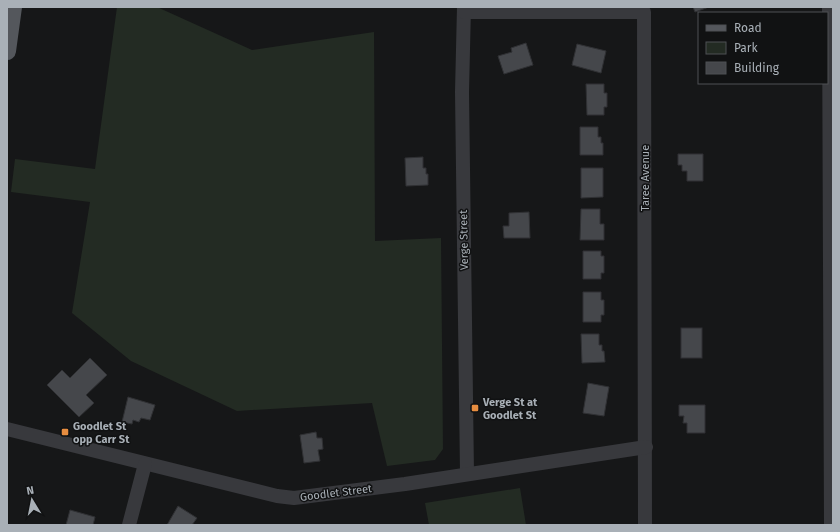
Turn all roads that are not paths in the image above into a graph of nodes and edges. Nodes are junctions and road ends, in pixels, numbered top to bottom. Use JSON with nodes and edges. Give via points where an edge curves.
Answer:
{"nodes":[{"id":1,"x":13,"y":7,"type":"edge"},
{"id":2,"x":464,"y":10,"type":"edge"},
{"id":3,"x":831,"y":12,"type":"edge"},
{"id":4,"x":7,"y":51,"type":"edge"},
{"id":5,"x":832,"y":241,"type":"edge"},
{"id":6,"x":7,"y":429,"type":"edge"},
{"id":7,"x":832,"y":437,"type":"edge"},
{"id":8,"x":646,"y":447,"type":"junction"},
{"id":9,"x":145,"y":464,"type":"junction"},
{"id":10,"x":467,"y":473,"type":"junction"},
{"id":11,"x":129,"y":525,"type":"edge"},
{"id":12,"x":645,"y":525,"type":"edge"},
{"id":13,"x":831,"y":525,"type":"edge"}],
"edges":[{"from":1,"to":4,"type":"main road"},
{"from":2,"to":8,"type":"street","name":"Taree Avenue","via":[[644,12]]},
{"from":2,"to":10,"type":"street","name":"Verge Street","via":[[462,100]]},
{"from":3,"to":5,"type":"street"},
{"from":5,"to":7,"type":"street"},
{"from":6,"to":9,"type":"street","name":"Goodlet Street"},
{"from":7,"to":13,"type":"street"},
{"from":8,"to":10,"type":"street","name":"Goodlet Street"},
{"from":8,"to":12,"type":"street","name":"Taree Avenue"},
{"from":9,"to":10,"type":"street","name":"Goodlet Street","via":[[294,498],[405,484]]},
{"from":9,"to":11,"type":"street"}]}
